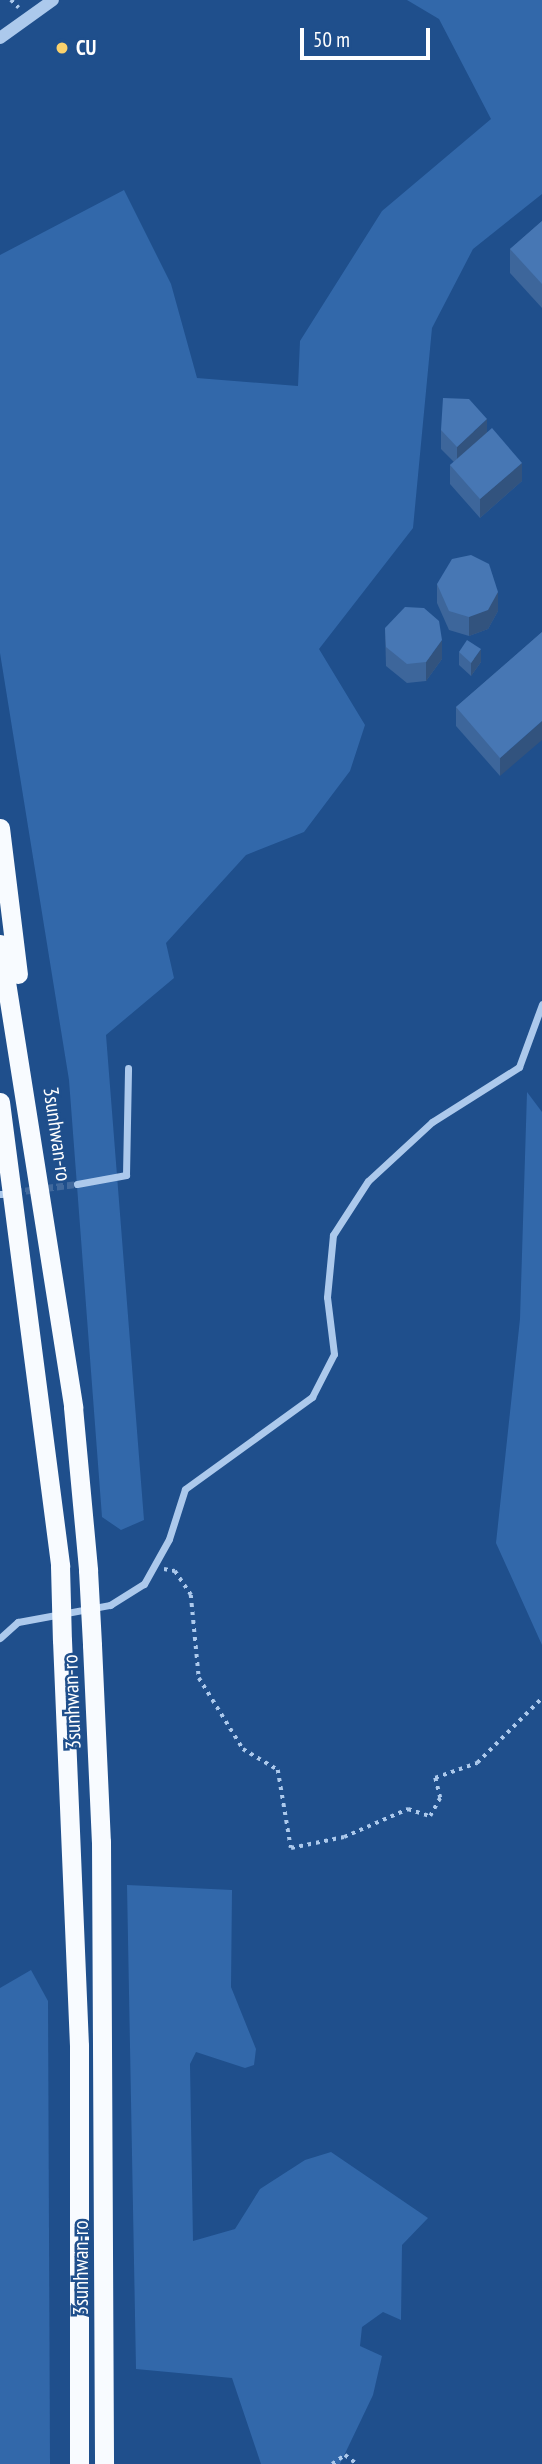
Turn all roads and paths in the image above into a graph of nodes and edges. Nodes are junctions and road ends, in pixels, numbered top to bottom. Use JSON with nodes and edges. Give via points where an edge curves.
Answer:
{"nodes":[{"id":1,"x":53,"y":0,"type":"edge"},
{"id":2,"x":0,"y":38,"type":"edge"},
{"id":3,"x":0,"y":828,"type":"edge"},
{"id":4,"x":0,"y":944,"type":"edge"},
{"id":5,"x":542,"y":1004,"type":"edge"},
{"id":6,"x":128,"y":1068,"type":"dead end"},
{"id":7,"x":0,"y":1102,"type":"edge"},
{"id":8,"x":0,"y":1150,"type":"edge"},
{"id":9,"x":76,"y":1184,"type":"tunnel mouth"},
{"id":10,"x":6,"y":1197,"type":"edge"},
{"id":11,"x":61,"y":1322,"type":"junction"},
{"id":12,"x":155,"y":1570,"type":"junction"},
{"id":13,"x":0,"y":1638,"type":"edge"},
{"id":14,"x":542,"y":1698,"type":"edge"},
{"id":15,"x":79,"y":2464,"type":"edge"},
{"id":16,"x":104,"y":2464,"type":"edge"},
{"id":17,"x":332,"y":2464,"type":"edge"},
{"id":18,"x":357,"y":2464,"type":"edge"}],
"edges":[{"from":1,"to":2,"type":"street"},
{"from":3,"to":11,"type":"highway"},
{"from":4,"to":11,"type":"highway","name":"3sunhwan-ro"},
{"from":5,"to":12,"type":"street","via":[[519,1067],[432,1122],[368,1181],[334,1236],[327,1297],[334,1354],[312,1397],[185,1489]]},
{"from":6,"to":9,"type":"street","via":[[126,1175]]},
{"from":7,"to":10,"type":"highway","name":"3sunhwan-ro"},
{"from":8,"to":10,"type":"highway"},
{"from":10,"to":15,"type":"highway","name":"3sunhwan-ro","bridge":true,"via":[[60,1566],[79,2046]]},
{"from":11,"to":16,"type":"highway","name":"3sunhwan-ro","bridge":true,"via":[[89,1570],[101,1842]]},
{"from":12,"to":13,"type":"street","via":[[110,1605],[18,1622]]},
{"from":12,"to":14,"type":"path","via":[[175,1571],[191,1595],[199,1678],[243,1749],[278,1770],[291,1848],[344,1836],[408,1809],[430,1816],[440,1798],[435,1778],[477,1763]]},
{"from":17,"to":18,"type":"path","via":[[345,2455]]}]}
